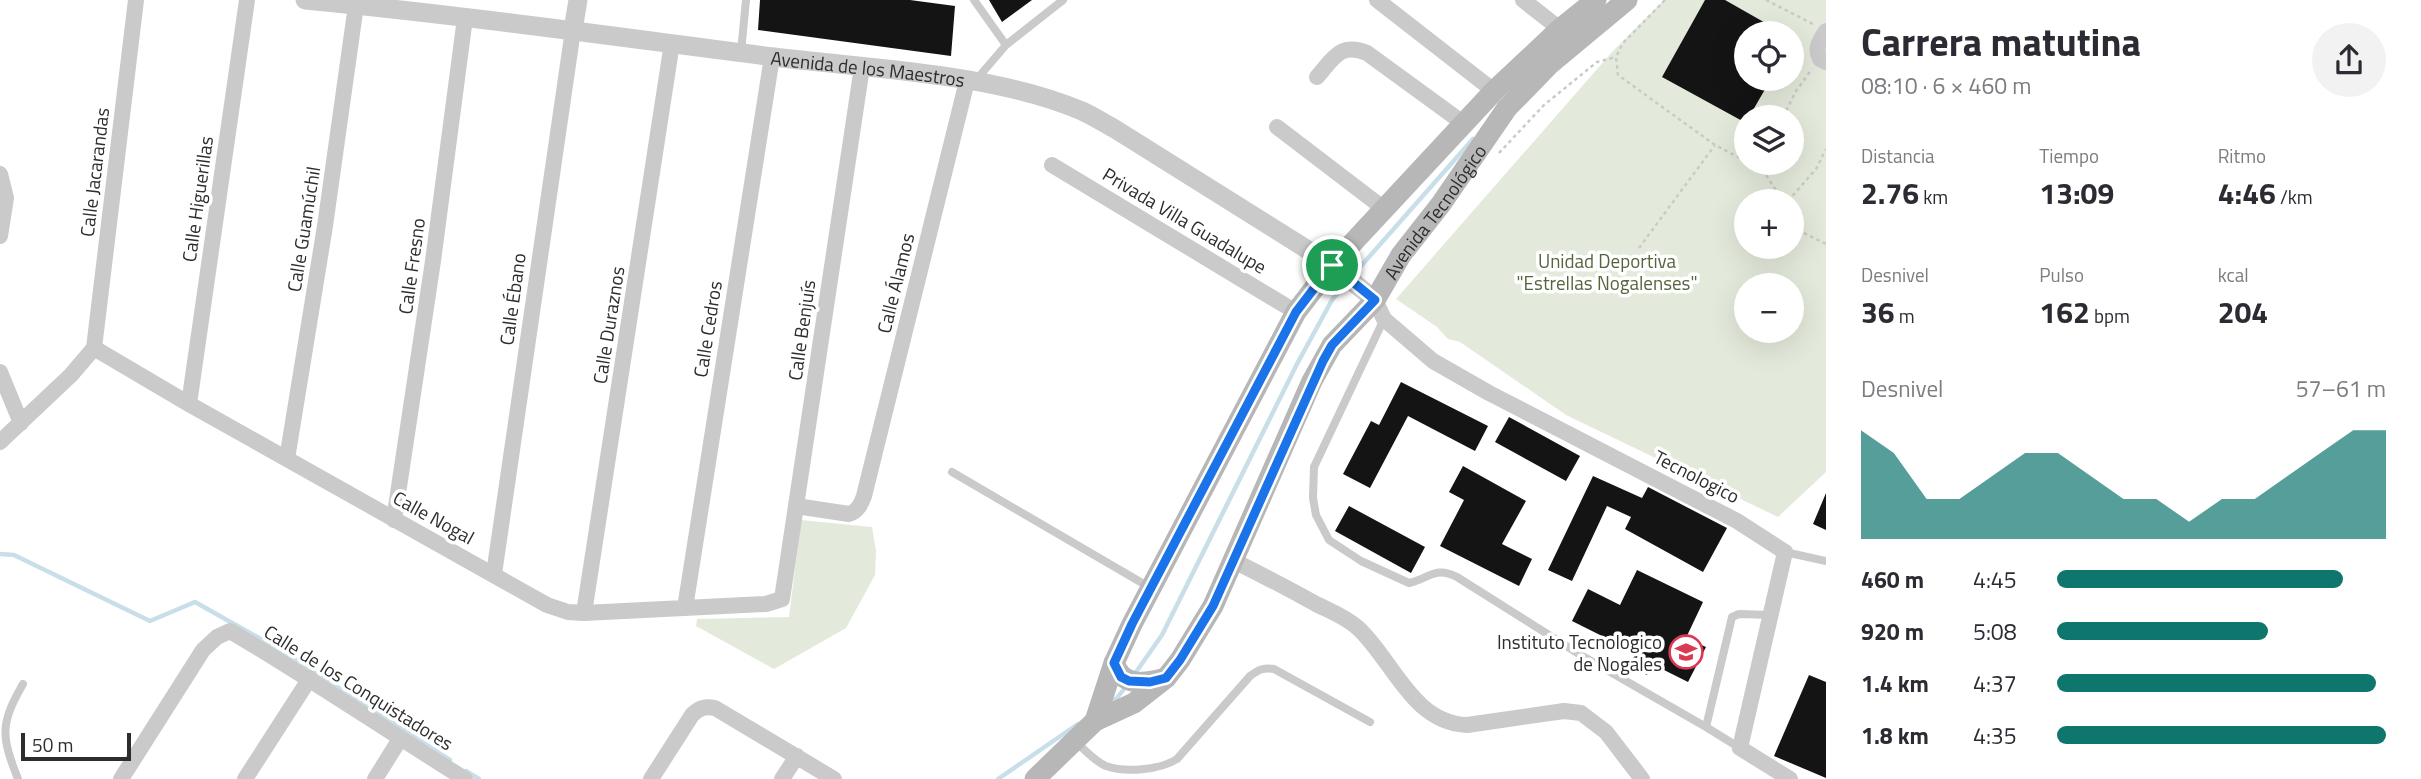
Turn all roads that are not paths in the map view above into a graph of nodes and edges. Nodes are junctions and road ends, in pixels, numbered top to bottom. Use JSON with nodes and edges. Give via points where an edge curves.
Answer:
{"nodes":[{"id":1,"x":136,"y":0,"type":"edge"},
{"id":2,"x":247,"y":0,"type":"edge"},
{"id":3,"x":304,"y":0,"type":"edge"},
{"id":4,"x":578,"y":0,"type":"edge"},
{"id":5,"x":746,"y":0,"type":"edge"},
{"id":6,"x":974,"y":0,"type":"edge"},
{"id":7,"x":1063,"y":0,"type":"edge"},
{"id":8,"x":1377,"y":0,"type":"edge"},
{"id":9,"x":1523,"y":0,"type":"edge"},
{"id":10,"x":1596,"y":0,"type":"edge"},
{"id":11,"x":1627,"y":0,"type":"edge"},
{"id":12,"x":356,"y":5,"type":"junction"},
{"id":13,"x":465,"y":18,"type":"junction"},
{"id":14,"x":1560,"y":29,"type":"junction"},
{"id":15,"x":573,"y":30,"type":"junction"},
{"id":16,"x":1826,"y":31,"type":"edge"},
{"id":17,"x":672,"y":43,"type":"junction"},
{"id":18,"x":1006,"y":45,"type":"junction"},
{"id":19,"x":741,"y":52,"type":"junction"},
{"id":20,"x":772,"y":57,"type":"junction"},
{"id":21,"x":1823,"y":61,"type":"edge"},
{"id":22,"x":862,"y":67,"type":"junction"},
{"id":23,"x":1317,"y":77,"type":"dead end"},
{"id":24,"x":971,"y":82,"type":"junction"},
{"id":25,"x":1494,"y":91,"type":"junction"},
{"id":26,"x":1463,"y":123,"type":"junction"},
{"id":27,"x":1277,"y":127,"type":"dead end"},
{"id":28,"x":1052,"y":165,"type":"dead end"},
{"id":29,"x":0,"y":174,"type":"edge"},
{"id":30,"x":1383,"y":208,"type":"junction"},
{"id":31,"x":0,"y":236,"type":"edge"},
{"id":32,"x":1334,"y":267,"type":"junction"},
{"id":33,"x":1375,"y":304,"type":"junction"},
{"id":34,"x":1296,"y":312,"type":"junction"},
{"id":35,"x":94,"y":348,"type":"junction"},
{"id":36,"x":0,"y":372,"type":"edge"},
{"id":37,"x":188,"y":404,"type":"junction"},
{"id":38,"x":21,"y":423,"type":"junction"},
{"id":39,"x":0,"y":442,"type":"edge"},
{"id":40,"x":288,"y":458,"type":"junction"},
{"id":41,"x":952,"y":472,"type":"dead end"},
{"id":42,"x":796,"y":506,"type":"junction"},
{"id":43,"x":394,"y":520,"type":"junction"},
{"id":44,"x":1785,"y":552,"type":"junction"},
{"id":45,"x":1234,"y":561,"type":"junction"},
{"id":46,"x":1826,"y":561,"type":"edge"},
{"id":47,"x":494,"y":574,"type":"junction"},
{"id":48,"x":1151,"y":588,"type":"junction"},
{"id":49,"x":782,"y":600,"type":"joint"},
{"id":50,"x":685,"y":608,"type":"junction"},
{"id":51,"x":584,"y":613,"type":"junction"},
{"id":52,"x":1771,"y":615,"type":"junction"},
{"id":53,"x":1114,"y":663,"type":"junction"},
{"id":54,"x":310,"y":678,"type":"junction"},
{"id":55,"x":1166,"y":678,"type":"junction"},
{"id":56,"x":23,"y":684,"type":"dead end"},
{"id":57,"x":1095,"y":721,"type":"junction"},
{"id":58,"x":1370,"y":722,"type":"dead end"},
{"id":59,"x":1706,"y":727,"type":"junction"},
{"id":60,"x":400,"y":739,"type":"junction"},
{"id":61,"x":1075,"y":741,"type":"junction"},
{"id":62,"x":1740,"y":748,"type":"junction"},
{"id":63,"x":797,"y":756,"type":"junction"},
{"id":64,"x":18,"y":779,"type":"edge"},
{"id":65,"x":121,"y":779,"type":"edge"},
{"id":66,"x":246,"y":779,"type":"edge"},
{"id":67,"x":374,"y":779,"type":"edge"},
{"id":68,"x":465,"y":779,"type":"edge"},
{"id":69,"x":651,"y":779,"type":"edge"},
{"id":70,"x":782,"y":779,"type":"edge"},
{"id":71,"x":834,"y":779,"type":"edge"},
{"id":72,"x":1035,"y":779,"type":"edge"},
{"id":73,"x":1642,"y":779,"type":"edge"},
{"id":74,"x":1790,"y":779,"type":"edge"}],
"edges":[{"from":1,"to":35,"type":"street","name":"Calle Jacarandas"},
{"from":2,"to":37,"type":"street","name":"Calle Higuerillas"},
{"from":3,"to":12,"type":"street","name":"Avenida de los Maestros"},
{"from":4,"to":15,"type":"street"},
{"from":5,"to":19,"type":"lane"},
{"from":6,"to":18,"type":"lane"},
{"from":7,"to":18,"type":"lane"},
{"from":8,"to":25,"type":"street"},
{"from":9,"to":14,"type":"street"},
{"from":10,"to":14,"type":"main road","name":"Avenida Tecnológico"},
{"from":11,"to":33,"type":"main road","name":"Avenida Tecnológico","via":[[1550,64],[1507,108],[1401,255]]},
{"from":12,"to":13,"type":"street","name":"Avenida de los Maestros"},
{"from":12,"to":40,"type":"street","name":"Calle Guamúchil"},
{"from":13,"to":15,"type":"street","name":"Avenida de los Maestros"},
{"from":13,"to":43,"type":"street","name":"Calle Fresno"},
{"from":14,"to":25,"type":"main road","name":"Avenida Tecnológico"},
{"from":15,"to":17,"type":"street","name":"Avenida de los Maestros"},
{"from":15,"to":47,"type":"street","name":"Calle Ébano"},
{"from":16,"to":21,"type":"street","via":[[1818,46]]},
{"from":17,"to":19,"type":"street","name":"Avenida de los Maestros"},
{"from":17,"to":51,"type":"street","name":"Calle Duraznos"},
{"from":18,"to":24,"type":"lane"},
{"from":19,"to":20,"type":"street","name":"Avenida de los Maestros"},
{"from":20,"to":22,"type":"street","name":"Avenida de los Maestros"},
{"from":20,"to":50,"type":"street","name":"Calle Cedros"},
{"from":22,"to":24,"type":"street","name":"Avenida de los Maestros"},
{"from":22,"to":42,"type":"street","name":"Calle Benjuís"},
{"from":23,"to":26,"type":"street","via":[[1340,52],[1357,49]]},
{"from":24,"to":32,"type":"street","name":"Avenida de los Maestros","via":[[1083,111]]},
{"from":24,"to":42,"type":"street","name":"Calle Álamos","via":[[860,506],[849,514]]},
{"from":25,"to":26,"type":"main road","name":"Avenida Tecnológico"},
{"from":26,"to":30,"type":"main road","name":"Avenida Tecnológico"},
{"from":27,"to":30,"type":"street"},
{"from":28,"to":34,"type":"street","name":"Privada Villa Guadalupe"},
{"from":29,"to":31,"type":"street","via":[[6,198]]},
{"from":30,"to":32,"type":"main road","name":"Avenida Tecnológico"},
{"from":32,"to":33,"type":"street","name":"Avenida de los Maestros"},
{"from":32,"to":34,"type":"main road","name":"Avenida Tecnológico"},
{"from":33,"to":44,"type":"street","name":"Tecnologico","via":[[1433,361],[1737,521]]},
{"from":33,"to":45,"type":"main road","name":"Avenida Tecnológico","via":[[1332,345],[1323,361]]},
{"from":33,"to":59,"type":"lane","via":[[1314,467],[1316,515],[1329,540],[1360,561],[1409,583],[1438,572],[1457,577]]},
{"from":34,"to":48,"type":"main road","name":"Avenida Tecnológico"},
{"from":35,"to":37,"type":"street","name":"Calle Nogal"},
{"from":35,"to":38,"type":"street"},
{"from":36,"to":38,"type":"street"},
{"from":37,"to":40,"type":"street","name":"Calle Nogal"},
{"from":38,"to":39,"type":"street"},
{"from":40,"to":43,"type":"street","name":"Calle Nogal"},
{"from":41,"to":48,"type":"lane"},
{"from":42,"to":49,"type":"street","name":"Calle Benjuís"},
{"from":43,"to":47,"type":"street","name":"Calle Nogal"},
{"from":44,"to":46,"type":"lane"},
{"from":44,"to":52,"type":"street"},
{"from":45,"to":55,"type":"main road","name":"Avenida Tecnológico","via":[[1213,606]]},
{"from":45,"to":73,"type":"street","via":[[1350,622],[1405,689],[1441,720],[1466,725],[1564,711],[1581,713],[1606,732]]},
{"from":47,"to":51,"type":"street","name":"Calle Nogal","via":[[547,605]]},
{"from":48,"to":53,"type":"main road","name":"Avenida Tecnológico"},
{"from":49,"to":50,"type":"street","name":"Calle Nogal"},
{"from":50,"to":51,"type":"street","name":"Calle Nogal"},
{"from":52,"to":59,"type":"lane","via":[[1732,617]]},
{"from":52,"to":62,"type":"street"},
{"from":53,"to":55,"type":"main road","via":[[1121,677],[1129,681]]},
{"from":53,"to":57,"type":"main road","name":"Avenida Tecnológico"},
{"from":54,"to":60,"type":"street","name":"Calle de los Conquistadores"},
{"from":54,"to":65,"type":"street","name":"Calle de los Conquistadores","via":[[230,631],[216,637],[203,650]]},
{"from":54,"to":66,"type":"street"},
{"from":55,"to":57,"type":"main road","name":"Avenida Tecnológico","via":[[1135,703]]},
{"from":56,"to":64,"type":"lane","via":[[5,723],[6,744]]},
{"from":57,"to":61,"type":"main road","name":"Avenida Tecnológico"},
{"from":58,"to":61,"type":"lane","via":[[1268,668],[1250,676],[1177,759],[1163,766],[1124,769],[1103,765]]},
{"from":59,"to":62,"type":"lane"},
{"from":60,"to":67,"type":"street"},
{"from":60,"to":68,"type":"street","name":"Calle de los Conquistadores"},
{"from":61,"to":72,"type":"main road","name":"Avenida Tecnológico"},
{"from":62,"to":74,"type":"street"},
{"from":63,"to":69,"type":"street","via":[[708,706],[692,715]]},
{"from":63,"to":70,"type":"street"},
{"from":63,"to":71,"type":"street"}]}
